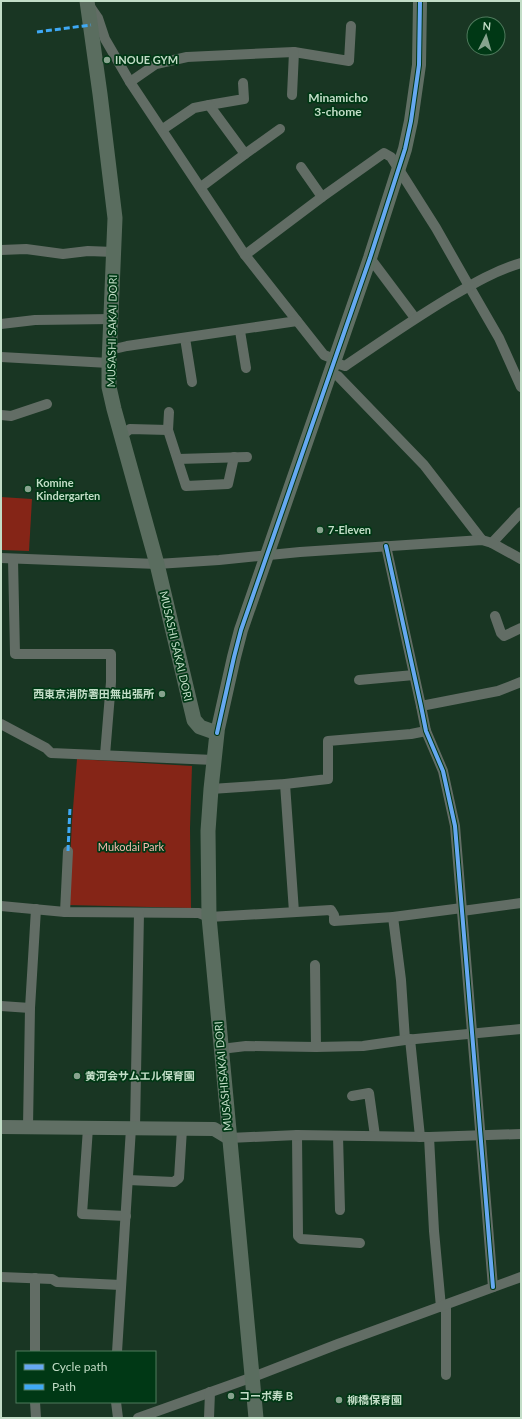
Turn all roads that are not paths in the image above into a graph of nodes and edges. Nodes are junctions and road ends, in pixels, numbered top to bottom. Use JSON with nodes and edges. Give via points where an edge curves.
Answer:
{"nodes":[{"id":1,"x":420,"y":1,"type":"edge"},
{"id":2,"x":87,"y":2,"type":"edge"},
{"id":3,"x":351,"y":26,"type":"dead end"},
{"id":4,"x":294,"y":52,"type":"junction"},
{"id":5,"x":130,"y":82,"type":"junction"},
{"id":6,"x":243,"y":83,"type":"dead end"},
{"id":7,"x":292,"y":95,"type":"dead end"},
{"id":8,"x":209,"y":105,"type":"junction"},
{"id":9,"x":163,"y":129,"type":"junction"},
{"id":10,"x":280,"y":129,"type":"dead end"},
{"id":11,"x":245,"y":154,"type":"junction"},
{"id":12,"x":301,"y":167,"type":"dead end"},
{"id":13,"x":398,"y":168,"type":"junction"},
{"id":14,"x":201,"y":187,"type":"junction"},
{"id":15,"x":322,"y":197,"type":"junction"},
{"id":16,"x":1,"y":250,"type":"edge"},
{"id":17,"x":114,"y":252,"type":"junction"},
{"id":18,"x":246,"y":255,"type":"junction"},
{"id":19,"x":370,"y":258,"type":"junction"},
{"id":20,"x":521,"y":264,"type":"edge"},
{"id":21,"x":469,"y":286,"type":"junction"},
{"id":22,"x":415,"y":318,"type":"junction"},
{"id":23,"x":111,"y":319,"type":"junction"},
{"id":24,"x":298,"y":322,"type":"junction"},
{"id":25,"x":1,"y":324,"type":"edge"},
{"id":26,"x":240,"y":331,"type":"junction"},
{"id":27,"x":185,"y":338,"type":"junction"},
{"id":28,"x":1,"y":357,"type":"edge"},
{"id":29,"x":109,"y":357,"type":"junction"},
{"id":30,"x":246,"y":368,"type":"dead end"},
{"id":31,"x":334,"y":368,"type":"junction"},
{"id":32,"x":192,"y":382,"type":"dead end"},
{"id":33,"x":521,"y":387,"type":"edge"},
{"id":34,"x":47,"y":404,"type":"dead end"},
{"id":35,"x":169,"y":412,"type":"dead end"},
{"id":36,"x":1,"y":416,"type":"edge"},
{"id":37,"x":168,"y":430,"type":"junction"},
{"id":38,"x":122,"y":436,"type":"junction"},
{"id":39,"x":234,"y":456,"type":"junction"},
{"id":40,"x":247,"y":457,"type":"dead end"},
{"id":41,"x":178,"y":459,"type":"junction"},
{"id":42,"x":521,"y":512,"type":"edge"},
{"id":43,"x":482,"y":540,"type":"junction"},
{"id":44,"x":492,"y":543,"type":"junction"},
{"id":45,"x":386,"y":546,"type":"junction"},
{"id":46,"x":267,"y":555,"type":"junction"},
{"id":47,"x":1,"y":558,"type":"edge"},
{"id":48,"x":14,"y":559,"type":"junction"},
{"id":49,"x":521,"y":559,"type":"edge"},
{"id":50,"x":157,"y":564,"type":"junction"},
{"id":51,"x":495,"y":616,"type":"dead end"},
{"id":52,"x":521,"y":628,"type":"edge"},
{"id":53,"x":414,"y":675,"type":"junction"},
{"id":54,"x":358,"y":680,"type":"dead end"},
{"id":55,"x":521,"y":682,"type":"edge"},
{"id":56,"x":421,"y":706,"type":"junction"},
{"id":57,"x":1,"y":724,"type":"edge"},
{"id":58,"x":426,"y":731,"type":"junction"},
{"id":59,"x":217,"y":733,"type":"junction"},
{"id":60,"x":105,"y":755,"type":"junction"},
{"id":61,"x":214,"y":760,"type":"junction"},
{"id":62,"x":288,"y":784,"type":"junction"},
{"id":63,"x":211,"y":789,"type":"junction"},
{"id":64,"x":68,"y":851,"type":"dead end"},
{"id":65,"x":521,"y":903,"type":"edge"},
{"id":66,"x":1,"y":906,"type":"edge"},
{"id":67,"x":36,"y":909,"type":"junction"},
{"id":68,"x":462,"y":909,"type":"junction"},
{"id":69,"x":65,"y":912,"type":"junction"},
{"id":70,"x":294,"y":912,"type":"junction"},
{"id":71,"x":139,"y":913,"type":"junction"},
{"id":72,"x":209,"y":917,"type":"junction"},
{"id":73,"x":393,"y":917,"type":"junction"},
{"id":74,"x":315,"y":965,"type":"dead end"},
{"id":75,"x":1,"y":1006,"type":"edge"},
{"id":76,"x":30,"y":1008,"type":"junction"},
{"id":77,"x":521,"y":1029,"type":"edge"},
{"id":78,"x":473,"y":1033,"type":"junction"},
{"id":79,"x":408,"y":1039,"type":"junction"},
{"id":80,"x":316,"y":1047,"type":"junction"},
{"id":81,"x":221,"y":1049,"type":"junction"},
{"id":82,"x":352,"y":1096,"type":"dead end"},
{"id":83,"x":1,"y":1127,"type":"edge"},
{"id":84,"x":28,"y":1128,"type":"junction"},
{"id":85,"x":88,"y":1128,"type":"junction"},
{"id":86,"x":133,"y":1128,"type":"junction"},
{"id":87,"x":182,"y":1128,"type":"junction"},
{"id":88,"x":521,"y":1134,"type":"edge"},
{"id":89,"x":297,"y":1135,"type":"junction"},
{"id":90,"x":338,"y":1136,"type":"junction"},
{"id":91,"x":375,"y":1136,"type":"junction"},
{"id":92,"x":481,"y":1136,"type":"junction"},
{"id":93,"x":425,"y":1137,"type":"junction"},
{"id":94,"x":229,"y":1138,"type":"junction"},
{"id":95,"x":128,"y":1180,"type":"junction"},
{"id":96,"x":340,"y":1210,"type":"dead end"},
{"id":97,"x":126,"y":1216,"type":"junction"},
{"id":98,"x":360,"y":1242,"type":"dead end"},
{"id":99,"x":521,"y":1276,"type":"edge"},
{"id":100,"x":1,"y":1277,"type":"edge"},
{"id":101,"x":35,"y":1278,"type":"junction"},
{"id":102,"x":121,"y":1285,"type":"junction"},
{"id":103,"x":493,"y":1287,"type":"junction"},
{"id":104,"x":443,"y":1306,"type":"junction"},
{"id":105,"x":35,"y":1351,"type":"edge"},
{"id":106,"x":117,"y":1351,"type":"edge"},
{"id":107,"x":446,"y":1375,"type":"dead end"},
{"id":108,"x":253,"y":1377,"type":"junction"},
{"id":109,"x":210,"y":1392,"type":"junction"},
{"id":110,"x":35,"y":1403,"type":"edge"},
{"id":111,"x":116,"y":1403,"type":"edge"},
{"id":112,"x":36,"y":1418,"type":"edge"},
{"id":113,"x":118,"y":1418,"type":"edge"},
{"id":114,"x":138,"y":1418,"type":"edge"},
{"id":115,"x":209,"y":1418,"type":"edge"},
{"id":116,"x":256,"y":1418,"type":"edge"}],
"edges":[{"from":1,"to":13,"type":"street","via":[[416,90],[405,148]]},
{"from":2,"to":5,"type":"street","via":[[98,18],[105,39]]},
{"from":2,"to":17,"type":"main road","name":"MUSASHI SAKAI DORI","via":[[115,218]]},
{"from":3,"to":4,"type":"street","via":[[349,61]]},
{"from":4,"to":5,"type":"street","via":[[187,57],[156,64]]},
{"from":4,"to":7,"type":"street"},
{"from":5,"to":9,"type":"street"},
{"from":6,"to":8,"type":"street","via":[[244,99]]},
{"from":8,"to":9,"type":"street","via":[[194,108]]},
{"from":8,"to":11,"type":"street"},
{"from":9,"to":14,"type":"street"},
{"from":10,"to":11,"type":"street"},
{"from":11,"to":14,"type":"street"},
{"from":12,"to":15,"type":"street"},
{"from":13,"to":15,"type":"street","via":[[391,157],[384,153]]},
{"from":13,"to":19,"type":"street"},
{"from":13,"to":21,"type":"street"},
{"from":14,"to":18,"type":"street"},
{"from":15,"to":18,"type":"street"},
{"from":16,"to":17,"type":"street","via":[[26,249],[63,254]]},
{"from":17,"to":23,"type":"main road","name":"MUSASHI SAKAI DORI"},
{"from":18,"to":24,"type":"street"},
{"from":19,"to":22,"type":"street"},
{"from":19,"to":31,"type":"street"},
{"from":20,"to":21,"type":"street","via":[[500,270]]},
{"from":21,"to":22,"type":"street"},
{"from":21,"to":33,"type":"street","via":[[499,338]]},
{"from":22,"to":31,"type":"street","via":[[345,366]]},
{"from":23,"to":25,"type":"street","via":[[35,320]]},
{"from":23,"to":29,"type":"main road","name":"MUSASHI SAKAI DORI"},
{"from":24,"to":26,"type":"street"},
{"from":24,"to":31,"type":"street"},
{"from":26,"to":27,"type":"street"},
{"from":26,"to":30,"type":"street"},
{"from":27,"to":29,"type":"street","via":[[127,346]]},
{"from":27,"to":32,"type":"street"},
{"from":28,"to":29,"type":"street"},
{"from":29,"to":38,"type":"main road","name":"MUSASHI SAKAI DORI","via":[[109,387]]},
{"from":31,"to":43,"type":"street","via":[[424,465]]},
{"from":31,"to":46,"type":"street"},
{"from":34,"to":36,"type":"street","via":[[11,416]]},
{"from":35,"to":37,"type":"street"},
{"from":37,"to":38,"type":"street","via":[[130,429]]},
{"from":37,"to":41,"type":"street"},
{"from":38,"to":50,"type":"main road","name":"MUSASHI SAKAI DORI"},
{"from":39,"to":40,"type":"street"},
{"from":39,"to":41,"type":"street"},
{"from":39,"to":41,"type":"street","via":[[228,484],[186,486]]},
{"from":42,"to":44,"type":"street"},
{"from":43,"to":44,"type":"street"},
{"from":43,"to":45,"type":"street"},
{"from":44,"to":49,"type":"street"},
{"from":45,"to":46,"type":"street"},
{"from":45,"to":53,"type":"street"},
{"from":46,"to":50,"type":"street"},
{"from":46,"to":59,"type":"street","via":[[234,657]]},
{"from":47,"to":48,"type":"street"},
{"from":48,"to":50,"type":"street"},
{"from":48,"to":60,"type":"street","via":[[15,654],[111,654]]},
{"from":50,"to":59,"type":"main road","name":"MUSASHI SAKAI DORI","via":[[194,720],[200,727]]},
{"from":51,"to":52,"type":"street","via":[[504,636]]},
{"from":53,"to":54,"type":"street"},
{"from":53,"to":56,"type":"street"},
{"from":55,"to":56,"type":"street","via":[[498,692]]},
{"from":56,"to":58,"type":"street"},
{"from":57,"to":60,"type":"street","via":[[51,753]]},
{"from":58,"to":62,"type":"street","via":[[328,741],[328,779]]},
{"from":58,"to":68,"type":"street","via":[[443,771],[455,826]]},
{"from":59,"to":61,"type":"main road","name":"MUSASHISAKAI DORI"},
{"from":60,"to":61,"type":"street"},
{"from":61,"to":63,"type":"main road","name":"MUSASHISAKAI DORI"},
{"from":62,"to":63,"type":"street"},
{"from":62,"to":70,"type":"street"},
{"from":63,"to":72,"type":"main road","name":"MUSASHISAKAI DORI","via":[[207,859]]},
{"from":64,"to":69,"type":"street"},
{"from":65,"to":68,"type":"street"},
{"from":66,"to":67,"type":"street"},
{"from":67,"to":69,"type":"street"},
{"from":67,"to":76,"type":"street"},
{"from":68,"to":73,"type":"street"},
{"from":68,"to":78,"type":"street"},
{"from":69,"to":71,"type":"street"},
{"from":70,"to":72,"type":"street"},
{"from":70,"to":73,"type":"street","via":[[331,910],[334,921]]},
{"from":71,"to":72,"type":"street","via":[[199,913]]},
{"from":71,"to":86,"type":"street"},
{"from":72,"to":81,"type":"main road","name":"MUSASHISAKAI DORI"},
{"from":73,"to":79,"type":"street"},
{"from":74,"to":80,"type":"street"},
{"from":75,"to":76,"type":"street"},
{"from":76,"to":84,"type":"street"},
{"from":77,"to":78,"type":"street"},
{"from":78,"to":79,"type":"street"},
{"from":78,"to":92,"type":"street"},
{"from":79,"to":80,"type":"street","via":[[363,1046]]},
{"from":79,"to":93,"type":"street","via":[[420,1121]]},
{"from":80,"to":81,"type":"street","via":[[246,1046]]},
{"from":81,"to":94,"type":"main road","name":"MUSASHISAKAI DORI"},
{"from":82,"to":91,"type":"street","via":[[369,1093]]},
{"from":83,"to":84,"type":"street"},
{"from":84,"to":85,"type":"street"},
{"from":85,"to":86,"type":"street"},
{"from":85,"to":97,"type":"street","via":[[82,1214]]},
{"from":86,"to":87,"type":"street"},
{"from":86,"to":95,"type":"street"},
{"from":87,"to":94,"type":"street","via":[[214,1129]]},
{"from":87,"to":95,"type":"street","via":[[179,1178],[174,1182]]},
{"from":88,"to":92,"type":"street"},
{"from":89,"to":90,"type":"street"},
{"from":89,"to":94,"type":"street"},
{"from":89,"to":98,"type":"street","via":[[298,1236],[301,1239]]},
{"from":90,"to":91,"type":"street"},
{"from":90,"to":96,"type":"street"},
{"from":91,"to":93,"type":"street"},
{"from":92,"to":93,"type":"street"},
{"from":92,"to":103,"type":"street"},
{"from":93,"to":104,"type":"street"},
{"from":94,"to":108,"type":"main road","name":"MUSASHISAKAI DORI"},
{"from":95,"to":97,"type":"street"},
{"from":97,"to":102,"type":"street"},
{"from":99,"to":103,"type":"street"},
{"from":100,"to":101,"type":"street"},
{"from":101,"to":102,"type":"street","via":[[52,1279],[57,1282]]},
{"from":101,"to":105,"type":"street"},
{"from":102,"to":106,"type":"street"},
{"from":103,"to":104,"type":"street"},
{"from":104,"to":107,"type":"street"},
{"from":104,"to":108,"type":"street"},
{"from":108,"to":109,"type":"street"},
{"from":108,"to":116,"type":"main road","name":"MUSASHISAKAI DORI"},
{"from":109,"to":114,"type":"street"},
{"from":109,"to":115,"type":"street"},
{"from":110,"to":112,"type":"street"},
{"from":111,"to":113,"type":"street"}]}
